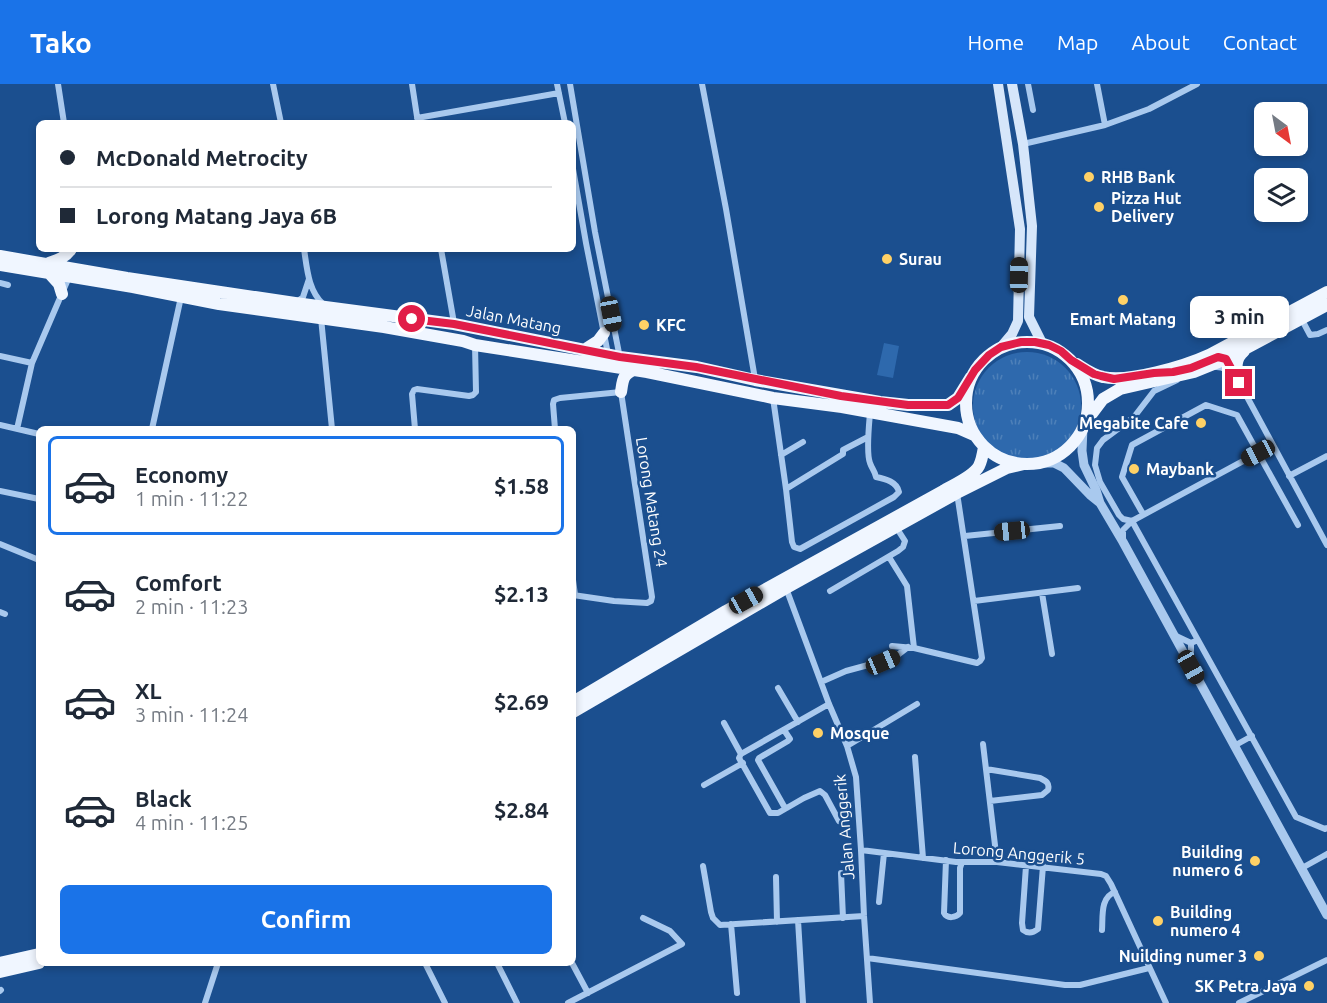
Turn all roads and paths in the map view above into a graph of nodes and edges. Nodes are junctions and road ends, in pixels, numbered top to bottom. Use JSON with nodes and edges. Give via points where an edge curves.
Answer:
{"nodes":[{"id":1,"x":58,"y":84,"type":"edge"},
{"id":2,"x":273,"y":84,"type":"edge"},
{"id":3,"x":412,"y":84,"type":"edge"},
{"id":4,"x":557,"y":84,"type":"edge"},
{"id":5,"x":570,"y":84,"type":"edge"},
{"id":6,"x":702,"y":84,"type":"edge"},
{"id":7,"x":998,"y":84,"type":"edge"},
{"id":8,"x":1012,"y":84,"type":"edge"},
{"id":9,"x":1028,"y":84,"type":"edge"},
{"id":10,"x":1097,"y":84,"type":"edge"},
{"id":11,"x":1197,"y":84,"type":"edge"},
{"id":12,"x":559,"y":93,"type":"junction"},
{"id":13,"x":1033,"y":110,"type":"dead end"},
{"id":14,"x":64,"y":120,"type":"edge"},
{"id":15,"x":280,"y":120,"type":"edge"},
{"id":16,"x":418,"y":120,"type":"edge"},
{"id":17,"x":423,"y":120,"type":"edge"},
{"id":18,"x":564,"y":120,"type":"edge"},
{"id":19,"x":1105,"y":125,"type":"junction"},
{"id":20,"x":1023,"y":144,"type":"junction"},
{"id":21,"x":576,"y":186,"type":"edge"},
{"id":22,"x":69,"y":252,"type":"edge"},
{"id":23,"x":71,"y":252,"type":"edge"},
{"id":24,"x":304,"y":252,"type":"edge"},
{"id":25,"x":442,"y":252,"type":"edge"},
{"id":26,"x":0,"y":256,"type":"edge"},
{"id":27,"x":0,"y":265,"type":"edge"},
{"id":28,"x":602,"y":266,"type":"junction"},
{"id":29,"x":48,"y":268,"type":"junction"},
{"id":30,"x":591,"y":268,"type":"junction"},
{"id":31,"x":69,"y":272,"type":"junction"},
{"id":32,"x":309,"y":279,"type":"junction"},
{"id":33,"x":0,"y":283,"type":"edge"},
{"id":34,"x":8,"y":285,"type":"dead end"},
{"id":35,"x":1327,"y":292,"type":"edge"},
{"id":36,"x":62,"y":294,"type":"junction"},
{"id":37,"x":182,"y":297,"type":"junction"},
{"id":38,"x":295,"y":303,"type":"junction"},
{"id":39,"x":1327,"y":305,"type":"edge"},
{"id":40,"x":324,"y":313,"type":"junction"},
{"id":41,"x":1301,"y":318,"type":"junction"},
{"id":42,"x":454,"y":324,"type":"junction"},
{"id":43,"x":1327,"y":330,"type":"edge"},
{"id":44,"x":604,"y":333,"type":"junction"},
{"id":45,"x":1257,"y":342,"type":"junction"},
{"id":46,"x":1042,"y":343,"type":"junction"},
{"id":47,"x":475,"y":345,"type":"junction"},
{"id":48,"x":1001,"y":347,"type":"junction"},
{"id":49,"x":584,"y":350,"type":"junction"},
{"id":50,"x":0,"y":356,"type":"edge"},
{"id":51,"x":1226,"y":359,"type":"junction"},
{"id":52,"x":1071,"y":360,"type":"junction"},
{"id":53,"x":32,"y":363,"type":"junction"},
{"id":54,"x":615,"y":363,"type":"junction"},
{"id":55,"x":634,"y":370,"type":"junction"},
{"id":56,"x":1199,"y":370,"type":"junction"},
{"id":57,"x":1154,"y":373,"type":"junction"},
{"id":58,"x":971,"y":376,"type":"junction"},
{"id":59,"x":755,"y":380,"type":"junction"},
{"id":60,"x":1239,"y":383,"type":"junction"},
{"id":61,"x":621,"y":392,"type":"junction"},
{"id":62,"x":773,"y":398,"type":"junction"},
{"id":63,"x":870,"y":413,"type":"junction"},
{"id":64,"x":0,"y":425,"type":"edge"},
{"id":65,"x":1084,"y":425,"type":"junction"},
{"id":66,"x":153,"y":426,"type":"edge"},
{"id":67,"x":332,"y":426,"type":"edge"},
{"id":68,"x":415,"y":426,"type":"edge"},
{"id":69,"x":555,"y":426,"type":"edge"},
{"id":70,"x":17,"y":429,"type":"junction"},
{"id":71,"x":36,"y":433,"type":"edge"},
{"id":72,"x":974,"y":435,"type":"junction"},
{"id":73,"x":868,"y":437,"type":"junction"},
{"id":74,"x":803,"y":442,"type":"dead end"},
{"id":75,"x":984,"y":447,"type":"junction"},
{"id":76,"x":1258,"y":453,"type":"junction"},
{"id":77,"x":781,"y":455,"type":"junction"},
{"id":78,"x":1327,"y":456,"type":"edge"},
{"id":79,"x":1039,"y":463,"type":"junction"},
{"id":80,"x":1024,"y":464,"type":"junction"},
{"id":81,"x":1289,"y":476,"type":"junction"},
{"id":82,"x":786,"y":489,"type":"junction"},
{"id":83,"x":0,"y":491,"type":"edge"},
{"id":84,"x":957,"y":493,"type":"junction"},
{"id":85,"x":36,"y":498,"type":"edge"},
{"id":86,"x":1303,"y":501,"type":"junction"},
{"id":87,"x":1100,"y":503,"type":"junction"},
{"id":88,"x":1288,"y":508,"type":"junction"},
{"id":89,"x":1143,"y":514,"type":"junction"},
{"id":90,"x":1132,"y":521,"type":"junction"},
{"id":91,"x":1298,"y":525,"type":"dead end"},
{"id":92,"x":1060,"y":526,"type":"dead end"},
{"id":93,"x":896,"y":527,"type":"junction"},
{"id":94,"x":1324,"y":533,"type":"edge"},
{"id":95,"x":965,"y":536,"type":"junction"},
{"id":96,"x":1123,"y":542,"type":"junction"},
{"id":97,"x":0,"y":544,"type":"edge"},
{"id":98,"x":1327,"y":545,"type":"edge"},
{"id":99,"x":889,"y":557,"type":"junction"},
{"id":100,"x":36,"y":559,"type":"edge"},
{"id":101,"x":786,"y":588,"type":"junction"},
{"id":102,"x":1078,"y":588,"type":"dead end"},
{"id":103,"x":830,"y":591,"type":"dead end"},
{"id":104,"x":1042,"y":592,"type":"junction"},
{"id":105,"x":576,"y":595,"type":"edge"},
{"id":106,"x":974,"y":600,"type":"junction"},
{"id":107,"x":1174,"y":635,"type":"junction"},
{"id":108,"x":1194,"y":641,"type":"junction"},
{"id":109,"x":892,"y":646,"type":"dead end"},
{"id":110,"x":911,"y":648,"type":"junction"},
{"id":111,"x":1052,"y":654,"type":"dead end"},
{"id":112,"x":1191,"y":667,"type":"junction"},
{"id":113,"x":821,"y":682,"type":"junction"},
{"id":114,"x":778,"y":688,"type":"dead end"},
{"id":115,"x":576,"y":700,"type":"edge"},
{"id":116,"x":829,"y":704,"type":"junction"},
{"id":117,"x":917,"y":704,"type":"dead end"},
{"id":118,"x":576,"y":710,"type":"edge"},
{"id":119,"x":798,"y":722,"type":"junction"},
{"id":120,"x":724,"y":723,"type":"dead end"},
{"id":121,"x":784,"y":729,"type":"junction"},
{"id":122,"x":1252,"y":736,"type":"junction"},
{"id":123,"x":983,"y":744,"type":"dead end"},
{"id":124,"x":847,"y":746,"type":"junction"},
{"id":125,"x":1234,"y":746,"type":"junction"},
{"id":126,"x":741,"y":754,"type":"junction"},
{"id":127,"x":915,"y":757,"type":"dead end"},
{"id":128,"x":743,"y":763,"type":"junction"},
{"id":129,"x":986,"y":769,"type":"junction"},
{"id":130,"x":704,"y":785,"type":"dead end"},
{"id":131,"x":990,"y":801,"type":"junction"},
{"id":132,"x":785,"y":808,"type":"junction"},
{"id":133,"x":838,"y":821,"type":"dead end"},
{"id":134,"x":1327,"y":828,"type":"edge"},
{"id":135,"x":861,"y":850,"type":"junction"},
{"id":136,"x":884,"y":853,"type":"junction"},
{"id":137,"x":1327,"y":854,"type":"edge"},
{"id":138,"x":923,"y":858,"type":"junction"},
{"id":139,"x":946,"y":860,"type":"junction"},
{"id":140,"x":962,"y":862,"type":"junction"},
{"id":141,"x":997,"y":862,"type":"junction"},
{"id":142,"x":704,"y":866,"type":"dead end"},
{"id":143,"x":1026,"y":866,"type":"junction"},
{"id":144,"x":1043,"y":866,"type":"junction"},
{"id":145,"x":1302,"y":868,"type":"junction"},
{"id":146,"x":841,"y":873,"type":"dead end"},
{"id":147,"x":776,"y":877,"type":"dead end"},
{"id":148,"x":1115,"y":892,"type":"junction"},
{"id":149,"x":879,"y":902,"type":"dead end"},
{"id":150,"x":1327,"y":915,"type":"edge"},
{"id":151,"x":864,"y":916,"type":"junction"},
{"id":152,"x":643,"y":918,"type":"dead end"},
{"id":153,"x":843,"y":918,"type":"junction"},
{"id":154,"x":798,"y":920,"type":"junction"},
{"id":155,"x":777,"y":922,"type":"junction"},
{"id":156,"x":731,"y":924,"type":"junction"},
{"id":157,"x":1102,"y":930,"type":"dead end"},
{"id":158,"x":36,"y":955,"type":"edge"},
{"id":159,"x":867,"y":958,"type":"junction"},
{"id":160,"x":1327,"y":960,"type":"edge"},
{"id":161,"x":0,"y":963,"type":"edge"},
{"id":162,"x":36,"y":964,"type":"edge"},
{"id":163,"x":217,"y":966,"type":"edge"},
{"id":164,"x":426,"y":966,"type":"edge"},
{"id":165,"x":498,"y":966,"type":"edge"},
{"id":166,"x":574,"y":966,"type":"edge"},
{"id":167,"x":1149,"y":968,"type":"junction"},
{"id":168,"x":0,"y":972,"type":"edge"},
{"id":169,"x":588,"y":993,"type":"junction"},
{"id":170,"x":737,"y":993,"type":"dead end"},
{"id":171,"x":581,"y":1000,"type":"edge"},
{"id":172,"x":205,"y":1003,"type":"edge"},
{"id":173,"x":445,"y":1003,"type":"edge"},
{"id":174,"x":517,"y":1003,"type":"edge"},
{"id":175,"x":568,"y":1003,"type":"edge"},
{"id":176,"x":803,"y":1003,"type":"edge"},
{"id":177,"x":870,"y":1003,"type":"edge"},
{"id":178,"x":1166,"y":1003,"type":"edge"},
{"id":179,"x":1239,"y":1003,"type":"edge"}],
"edges":[{"from":1,"to":14,"type":"street"},
{"from":2,"to":15,"type":"street"},
{"from":3,"to":16,"type":"street"},
{"from":4,"to":12,"type":"street"},
{"from":5,"to":28,"type":"street"},
{"from":6,"to":59,"type":"street"},
{"from":7,"to":48,"type":"main road","via":[[1020,229],[1018,321]]},
{"from":8,"to":20,"type":"main road"},
{"from":9,"to":13,"type":"street"},
{"from":10,"to":19,"type":"street"},
{"from":11,"to":19,"type":"street","via":[[1149,109]]},
{"from":12,"to":17,"type":"street"},
{"from":12,"to":18,"type":"street"},
{"from":19,"to":20,"type":"street"},
{"from":20,"to":46,"type":"main road","via":[[1032,226],[1029,317]]},
{"from":21,"to":30,"type":"street"},
{"from":22,"to":29,"type":"main road"},
{"from":23,"to":31,"type":"street"},
{"from":24,"to":32,"type":"street"},
{"from":25,"to":42,"type":"street"},
{"from":26,"to":29,"type":"main road","name":"Jalan Matang"},
{"from":27,"to":29,"type":"main road","name":"Jalan Matang"},
{"from":28,"to":30,"type":"street"},
{"from":28,"to":54,"type":"street"},
{"from":29,"to":31,"type":"main road","name":"Jalan Matang"},
{"from":29,"to":36,"type":"main road"},
{"from":30,"to":44,"type":"street"},
{"from":31,"to":36,"type":"street"},
{"from":31,"to":37,"type":"main road","name":"Jalan Matang","via":[[86,279]]},
{"from":31,"to":38,"type":"main road","name":"Jalan Matang"},
{"from":32,"to":38,"type":"street","via":[[303,297]]},
{"from":32,"to":40,"type":"street"},
{"from":33,"to":34,"type":"street"},
{"from":35,"to":57,"type":"main road","via":[[1209,356]]},
{"from":36,"to":53,"type":"street"},
{"from":37,"to":40,"type":"main road","name":"Jalan Matang","via":[[243,308]]},
{"from":37,"to":66,"type":"street"},
{"from":38,"to":40,"type":"main road","name":"Jalan Matang"},
{"from":39,"to":41,"type":"main road"},
{"from":40,"to":42,"type":"main road","name":"Jalan Matang"},
{"from":40,"to":47,"type":"main road","name":"Jalan Matang"},
{"from":40,"to":67,"type":"street"},
{"from":41,"to":43,"type":"street","via":[[1310,335]]},
{"from":41,"to":45,"type":"main road"},
{"from":42,"to":49,"type":"main road","name":"Jalan Matang"},
{"from":44,"to":49,"type":"main road"},
{"from":44,"to":54,"type":"street"},
{"from":45,"to":51,"type":"main road"},
{"from":45,"to":60,"type":"main road","via":[[1237,359]]},
{"from":46,"to":48,"type":"main road","via":[[1021,342]]},
{"from":46,"to":52,"type":"main road"},
{"from":47,"to":54,"type":"main road","name":"Jalan Matang"},
{"from":47,"to":68,"type":"street","via":[[476,392],[469,396],[414,390]]},
{"from":48,"to":58,"type":"main road","via":[[984,359]]},
{"from":49,"to":54,"type":"main road","name":"Jalan Matang"},
{"from":50,"to":53,"type":"street"},
{"from":51,"to":56,"type":"main road"},
{"from":51,"to":57,"type":"main road","via":[[1218,357],[1191,368]]},
{"from":51,"to":60,"type":"street"},
{"from":52,"to":57,"type":"main road","via":[[1094,374],[1114,379]]},
{"from":52,"to":65,"type":"main road","via":[[1088,392]]},
{"from":53,"to":70,"type":"street"},
{"from":54,"to":55,"type":"main road","name":"Jalan Matang"},
{"from":54,"to":59,"type":"main road","name":"Jalan Matang","via":[[696,367]]},
{"from":54,"to":61,"type":"street","name":"Lorong Matang 24"},
{"from":55,"to":61,"type":"main road","via":[[624,377]]},
{"from":55,"to":62,"type":"main road","name":"Jalan Matang"},
{"from":56,"to":60,"type":"street","via":[[1219,366]]},
{"from":56,"to":65,"type":"main road","via":[[1120,389],[1103,399]]},
{"from":56,"to":90,"type":"street","via":[[1154,391],[1134,417],[1097,448],[1095,465],[1100,482],[1119,515]]},
{"from":58,"to":59,"type":"main road","name":"Jalan Matang","via":[[958,398],[948,405],[880,402]]},
{"from":58,"to":72,"type":"main road","via":[[966,409]]},
{"from":60,"to":81,"type":"street"},
{"from":61,"to":69,"type":"street","via":[[554,400]]},
{"from":61,"to":105,"type":"street","name":"Lorong Matang 24","via":[[652,597],[647,603]]},
{"from":62,"to":63,"type":"main road","name":"Jalan Matang"},
{"from":62,"to":77,"type":"street"},
{"from":63,"to":72,"type":"main road","name":"Jalan Matang","via":[[958,428]]},
{"from":63,"to":73,"type":"street"},
{"from":64,"to":70,"type":"street"},
{"from":65,"to":79,"type":"main road","via":[[1066,450]]},
{"from":65,"to":87,"type":"street","via":[[1084,465]]},
{"from":70,"to":71,"type":"street"},
{"from":72,"to":75,"type":"main road"},
{"from":73,"to":82,"type":"street"},
{"from":73,"to":82,"type":"street","via":[[870,463],[876,477],[894,483],[899,492],[894,497],[800,549],[792,542]]},
{"from":74,"to":77,"type":"street"},
{"from":75,"to":80,"type":"main road","via":[[999,458]]},
{"from":75,"to":115,"type":"main road","via":[[977,469],[943,491],[726,611]]},
{"from":76,"to":88,"type":"street"},
{"from":76,"to":89,"type":"street"},
{"from":76,"to":89,"type":"street","via":[[1237,415],[1206,405],[1132,445],[1122,477]]},
{"from":77,"to":82,"type":"street"},
{"from":78,"to":81,"type":"street"},
{"from":79,"to":80,"type":"main road"},
{"from":79,"to":87,"type":"street","via":[[1064,468]]},
{"from":80,"to":84,"type":"main road","via":[[1007,468]]},
{"from":81,"to":86,"type":"street"},
{"from":83,"to":85,"type":"street"},
{"from":84,"to":93,"type":"main road"},
{"from":84,"to":95,"type":"street"},
{"from":86,"to":88,"type":"street"},
{"from":86,"to":94,"type":"street"},
{"from":87,"to":96,"type":"street"},
{"from":88,"to":91,"type":"street"},
{"from":89,"to":90,"type":"street"},
{"from":90,"to":96,"type":"street","via":[[1124,530]]},
{"from":90,"to":108,"type":"street"},
{"from":92,"to":95,"type":"street"},
{"from":93,"to":99,"type":"street","via":[[905,543]]},
{"from":93,"to":101,"type":"main road"},
{"from":94,"to":98,"type":"street"},
{"from":95,"to":106,"type":"street"},
{"from":96,"to":107,"type":"street"},
{"from":97,"to":100,"type":"street"},
{"from":99,"to":103,"type":"street"},
{"from":99,"to":110,"type":"street","via":[[907,586]]},
{"from":101,"to":113,"type":"street","name":"Jalan Anggerik"},
{"from":101,"to":118,"type":"main road"},
{"from":102,"to":104,"type":"street"},
{"from":104,"to":106,"type":"street"},
{"from":104,"to":111,"type":"street"},
{"from":106,"to":110,"type":"street","via":[[980,661]]},
{"from":107,"to":108,"type":"street"},
{"from":107,"to":112,"type":"street"},
{"from":108,"to":112,"type":"street"},
{"from":108,"to":122,"type":"street"},
{"from":109,"to":110,"type":"street"},
{"from":110,"to":113,"type":"street","via":[[883,662]]},
{"from":112,"to":125,"type":"street"},
{"from":113,"to":116,"type":"street","name":"Jalan Anggerik"},
{"from":114,"to":119,"type":"street"},
{"from":116,"to":119,"type":"street"},
{"from":116,"to":124,"type":"street","name":"Jalan Anggerik"},
{"from":117,"to":124,"type":"street"},
{"from":119,"to":121,"type":"street"},
{"from":120,"to":126,"type":"street"},
{"from":121,"to":126,"type":"street"},
{"from":121,"to":132,"type":"street","via":[[788,741],[758,760]]},
{"from":122,"to":125,"type":"street"},
{"from":122,"to":134,"type":"street","via":[[1296,817]]},
{"from":123,"to":129,"type":"street"},
{"from":124,"to":135,"type":"street","name":"Jalan Anggerik","via":[[856,777]]},
{"from":125,"to":145,"type":"street"},
{"from":126,"to":128,"type":"street"},
{"from":127,"to":138,"type":"street"},
{"from":128,"to":130,"type":"street"},
{"from":128,"to":132,"type":"street","via":[[770,813]]},
{"from":129,"to":131,"type":"street"},
{"from":129,"to":131,"type":"street","via":[[1040,778],[1049,786],[1042,795]]},
{"from":131,"to":141,"type":"street"},
{"from":132,"to":133,"type":"street","via":[[820,791]]},
{"from":135,"to":136,"type":"street","name":"Lorong Anggerik 5"},
{"from":135,"to":151,"type":"street","name":"Jalan Anggerik"},
{"from":136,"to":138,"type":"street","name":"Lorong Anggerik 5"},
{"from":136,"to":149,"type":"street"},
{"from":137,"to":145,"type":"street"},
{"from":138,"to":139,"type":"street","name":"Lorong Anggerik 5"},
{"from":139,"to":140,"type":"street","name":"Lorong Anggerik 5"},
{"from":139,"to":140,"type":"street","via":[[944,913],[949,917],[960,914]]},
{"from":140,"to":141,"type":"street","name":"Lorong Anggerik 5"},
{"from":141,"to":143,"type":"street","name":"Lorong Anggerik 5"},
{"from":142,"to":156,"type":"street","via":[[713,918],[720,925]]},
{"from":143,"to":144,"type":"street","name":"Lorong Anggerik 5"},
{"from":143,"to":144,"type":"street","via":[[1022,927],[1030,933],[1038,926]]},
{"from":144,"to":148,"type":"street","name":"Lorong Anggerik 5","via":[[1101,874]]},
{"from":145,"to":150,"type":"street"},
{"from":146,"to":153,"type":"street"},
{"from":147,"to":155,"type":"street"},
{"from":148,"to":157,"type":"street","via":[[1104,900]]},
{"from":148,"to":167,"type":"street","name":"Lorong Anggerik 5"},
{"from":151,"to":153,"type":"street"},
{"from":151,"to":159,"type":"street","name":"Jalan Anggerik"},
{"from":152,"to":169,"type":"street","via":[[670,931],[682,944]]},
{"from":153,"to":154,"type":"street"},
{"from":154,"to":155,"type":"street"},
{"from":154,"to":176,"type":"street"},
{"from":155,"to":156,"type":"street"},
{"from":156,"to":170,"type":"street"},
{"from":158,"to":161,"type":"main road"},
{"from":159,"to":167,"type":"street","via":[[1065,985]]},
{"from":159,"to":177,"type":"street","name":"Jalan Anggerik"},
{"from":160,"to":179,"type":"street"},
{"from":162,"to":168,"type":"main road"},
{"from":163,"to":172,"type":"street"},
{"from":164,"to":173,"type":"street"},
{"from":165,"to":174,"type":"street"},
{"from":166,"to":169,"type":"street"},
{"from":167,"to":178,"type":"street","name":"Lorong Anggerik 5"},
{"from":169,"to":171,"type":"street"},
{"from":171,"to":175,"type":"street"}]}
